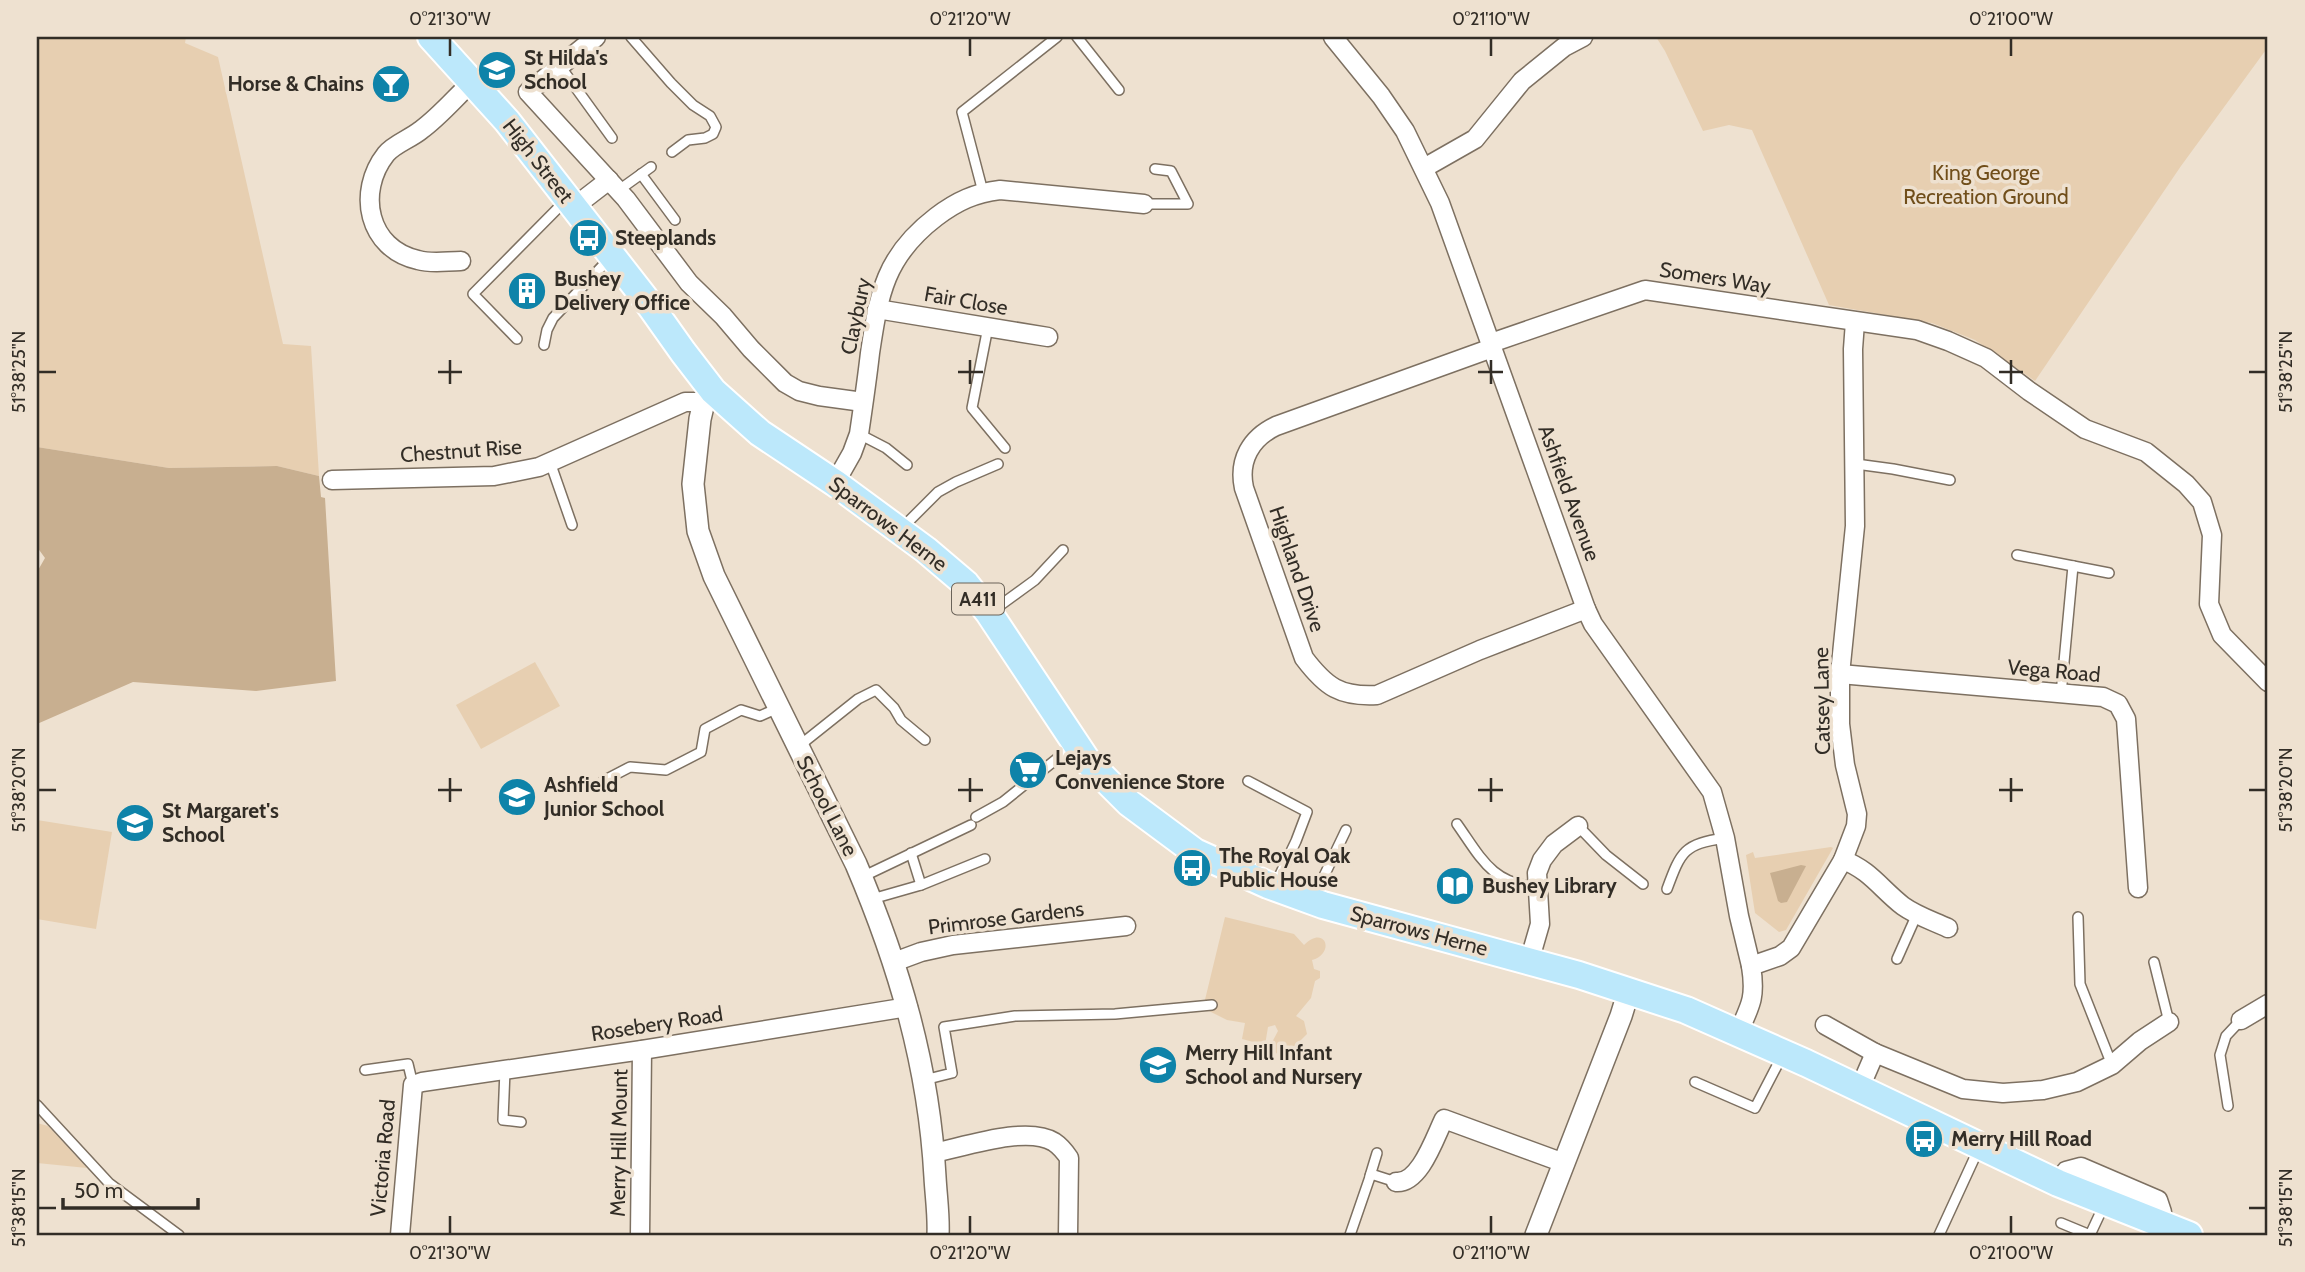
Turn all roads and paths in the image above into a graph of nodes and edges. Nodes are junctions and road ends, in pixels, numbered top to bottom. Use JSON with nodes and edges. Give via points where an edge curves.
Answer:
{"nodes":[{"id":1,"x":431,"y":37,"type":"edge"},
{"id":2,"x":596,"y":37,"type":"edge"},
{"id":3,"x":631,"y":37,"type":"edge"},
{"id":4,"x":1057,"y":37,"type":"edge"},
{"id":5,"x":1077,"y":37,"type":"edge"},
{"id":6,"x":1333,"y":37,"type":"edge"},
{"id":7,"x":1583,"y":37,"type":"edge"},
{"id":8,"x":560,"y":66,"type":"junction"},
{"id":9,"x":472,"y":82,"type":"junction"},
{"id":10,"x":1119,"y":90,"type":"dead end"},
{"id":11,"x":612,"y":138,"type":"dead end"},
{"id":12,"x":672,"y":152,"type":"dead end"},
{"id":13,"x":651,"y":167,"type":"dead end"},
{"id":14,"x":1424,"y":168,"type":"junction"},
{"id":15,"x":1155,"y":169,"type":"dead end"},
{"id":16,"x":641,"y":174,"type":"junction"},
{"id":17,"x":614,"y":185,"type":"junction"},
{"id":18,"x":983,"y":192,"type":"junction"},
{"id":19,"x":571,"y":203,"type":"junction"},
{"id":20,"x":1144,"y":204,"type":"joint"},
{"id":21,"x":675,"y":220,"type":"dead end"},
{"id":22,"x":612,"y":256,"type":"junction"},
{"id":23,"x":461,"y":261,"type":"dead end"},
{"id":24,"x":877,"y":309,"type":"junction"},
{"id":25,"x":1855,"y":322,"type":"junction"},
{"id":26,"x":988,"y":327,"type":"junction"},
{"id":27,"x":1048,"y":337,"type":"dead end"},
{"id":28,"x":517,"y":339,"type":"dead end"},
{"id":29,"x":544,"y":345,"type":"dead end"},
{"id":30,"x":1492,"y":345,"type":"junction"},
{"id":31,"x":709,"y":397,"type":"junction"},
{"id":32,"x":863,"y":402,"type":"junction"},
{"id":33,"x":859,"y":434,"type":"junction"},
{"id":34,"x":1005,"y":448,"type":"dead end"},
{"id":35,"x":550,"y":462,"type":"junction"},
{"id":36,"x":998,"y":464,"type":"dead end"},
{"id":37,"x":1856,"y":464,"type":"junction"},
{"id":38,"x":907,"y":465,"type":"dead end"},
{"id":39,"x":332,"y":480,"type":"dead end"},
{"id":40,"x":1950,"y":480,"type":"dead end"},
{"id":41,"x":835,"y":483,"type":"junction"},
{"id":42,"x":572,"y":525,"type":"dead end"},
{"id":43,"x":900,"y":531,"type":"junction"},
{"id":44,"x":1063,"y":550,"type":"dead end"},
{"id":45,"x":2017,"y":555,"type":"dead end"},
{"id":46,"x":2073,"y":566,"type":"junction"},
{"id":47,"x":2109,"y":573,"type":"dead end"},
{"id":48,"x":1586,"y":609,"type":"junction"},
{"id":49,"x":989,"y":613,"type":"junction"},
{"id":50,"x":1840,"y":674,"type":"junction"},
{"id":51,"x":2268,"y":682,"type":"edge"},
{"id":52,"x":2061,"y":694,"type":"junction"},
{"id":53,"x":778,"y":708,"type":"junction"},
{"id":54,"x":925,"y":740,"type":"dead end"},
{"id":55,"x":1075,"y":744,"type":"junction"},
{"id":56,"x":797,"y":747,"type":"junction"},
{"id":57,"x":1248,"y":781,"type":"dead end"},
{"id":58,"x":603,"y":782,"type":"dead end"},
{"id":59,"x":1457,"y":824,"type":"dead end"},
{"id":60,"x":1578,"y":826,"type":"joint"},
{"id":61,"x":1346,"y":830,"type":"dead end"},
{"id":62,"x":1726,"y":838,"type":"junction"},
{"id":63,"x":911,"y":853,"type":"junction"},
{"id":64,"x":985,"y":859,"type":"dead end"},
{"id":65,"x":1843,"y":860,"type":"junction"},
{"id":66,"x":862,"y":877,"type":"junction"},
{"id":67,"x":1643,"y":884,"type":"dead end"},
{"id":68,"x":921,"y":885,"type":"junction"},
{"id":69,"x":1273,"y":887,"type":"junction"},
{"id":70,"x":1537,"y":887,"type":"junction"},
{"id":71,"x":2138,"y":888,"type":"dead end"},
{"id":72,"x":1667,"y":889,"type":"dead end"},
{"id":73,"x":871,"y":899,"type":"junction"},
{"id":74,"x":1312,"y":901,"type":"junction"},
{"id":75,"x":1917,"y":914,"type":"junction"},
{"id":76,"x":2078,"y":917,"type":"dead end"},
{"id":77,"x":1126,"y":926,"type":"dead end"},
{"id":78,"x":1948,"y":928,"type":"dead end"},
{"id":79,"x":1897,"y":959,"type":"dead end"},
{"id":80,"x":894,"y":962,"type":"junction"},
{"id":81,"x":1530,"y":962,"type":"junction"},
{"id":82,"x":2154,"y":962,"type":"dead end"},
{"id":83,"x":1751,"y":966,"type":"junction"},
{"id":84,"x":1629,"y":990,"type":"junction"},
{"id":85,"x":2268,"y":1004,"type":"edge"},
{"id":86,"x":1212,"y":1005,"type":"dead end"},
{"id":87,"x":908,"y":1007,"type":"junction"},
{"id":88,"x":2241,"y":1020,"type":"joint"},
{"id":89,"x":2169,"y":1022,"type":"joint"},
{"id":90,"x":1825,"y":1025,"type":"dead end"},
{"id":91,"x":1738,"y":1032,"type":"junction"},
{"id":92,"x":642,"y":1050,"type":"junction"},
{"id":93,"x":1784,"y":1053,"type":"junction"},
{"id":94,"x":1875,"y":1053,"type":"junction"},
{"id":95,"x":2112,"y":1065,"type":"junction"},
{"id":96,"x":365,"y":1070,"type":"dead end"},
{"id":97,"x":505,"y":1070,"type":"junction"},
{"id":98,"x":924,"y":1080,"type":"junction"},
{"id":99,"x":1695,"y":1082,"type":"dead end"},
{"id":100,"x":413,"y":1085,"type":"junction"},
{"id":101,"x":1859,"y":1090,"type":"junction"},
{"id":102,"x":37,"y":1105,"type":"edge"},
{"id":103,"x":2228,"y":1106,"type":"dead end"},
{"id":104,"x":522,"y":1122,"type":"dead end"},
{"id":105,"x":1980,"y":1147,"type":"junction"},
{"id":106,"x":934,"y":1153,"type":"junction"},
{"id":107,"x":1377,"y":1153,"type":"dead end"},
{"id":108,"x":1564,"y":1163,"type":"junction"},
{"id":109,"x":1370,"y":1177,"type":"junction"},
{"id":110,"x":1396,"y":1182,"type":"joint"},
{"id":111,"x":2058,"y":1183,"type":"junction"},
{"id":112,"x":2105,"y":1203,"type":"junction"},
{"id":113,"x":2061,"y":1223,"type":"dead end"},
{"id":114,"x":2158,"y":1225,"type":"junction"},
{"id":115,"x":179,"y":1235,"type":"edge"},
{"id":116,"x":400,"y":1235,"type":"edge"},
{"id":117,"x":640,"y":1235,"type":"edge"},
{"id":118,"x":938,"y":1235,"type":"edge"},
{"id":119,"x":1068,"y":1235,"type":"edge"},
{"id":120,"x":1350,"y":1235,"type":"edge"},
{"id":121,"x":1536,"y":1235,"type":"edge"},
{"id":122,"x":1939,"y":1235,"type":"edge"},
{"id":123,"x":2090,"y":1235,"type":"edge"},
{"id":124,"x":2189,"y":1235,"type":"edge"}],
"edges":[{"from":1,"to":9,"type":"main road","name":"High Street","number":"A411"},
{"from":2,"to":8,"type":"street"},
{"from":3,"to":12,"type":"lane","via":[[716,127],[713,134],[688,140]]},
{"from":4,"to":18,"type":"lane","via":[[962,112]]},
{"from":5,"to":10,"type":"lane"},
{"from":6,"to":14,"type":"street","name":"Ashfield Avenue","via":[[1405,131]]},
{"from":7,"to":14,"type":"street","via":[[1522,81],[1475,139]]},
{"from":8,"to":11,"type":"lane"},
{"from":8,"to":17,"type":"street","via":[[528,92]]},
{"from":9,"to":19,"type":"main road","name":"High Street","number":"A411"},
{"from":9,"to":23,"type":"street","via":[[421,130],[387,151],[374,170],[369,197],[374,226],[394,250],[418,261]]},
{"from":13,"to":16,"type":"lane"},
{"from":14,"to":30,"type":"street","name":"Ashfield Avenue"},
{"from":15,"to":20,"type":"lane","via":[[1171,171],[1188,204]]},
{"from":16,"to":17,"type":"lane"},
{"from":16,"to":21,"type":"lane"},
{"from":17,"to":19,"type":"street"},
{"from":17,"to":32,"type":"street","via":[[689,283],[785,383],[819,396]]},
{"from":18,"to":20,"type":"street","name":"Claybury"},
{"from":18,"to":24,"type":"street","name":"Claybury","via":[[953,204],[911,238],[884,281]]},
{"from":19,"to":22,"type":"main road","name":"High Street","number":"A411"},
{"from":19,"to":28,"type":"lane","via":[[473,294]]},
{"from":22,"to":29,"type":"lane","via":[[561,308],[547,330]]},
{"from":22,"to":31,"type":"main road","name":"High Street","number":"A411"},
{"from":24,"to":26,"type":"street","name":"Fair Close"},
{"from":24,"to":32,"type":"street","name":"Claybury"},
{"from":25,"to":30,"type":"street","name":"Somers Way","via":[[1645,290]]},
{"from":25,"to":37,"type":"street","name":"Catsey Lane"},
{"from":25,"to":51,"type":"street","name":"Somers Way","via":[[1916,330],[1986,358],[2085,429],[2146,452],[2186,484],[2208,516],[2212,551],[2209,604],[2222,635]]},
{"from":26,"to":27,"type":"street","name":"Fair Close"},
{"from":26,"to":34,"type":"lane","via":[[972,408]]},
{"from":30,"to":48,"type":"street","name":"Ashfield Avenue"},
{"from":30,"to":48,"type":"street","name":"Highland Drive","via":[[1276,426],[1248,451],[1243,464],[1244,488],[1304,658],[1331,687],[1343,693],[1377,695]]},
{"from":31,"to":35,"type":"street","name":"Chestnut Rise","via":[[685,402]]},
{"from":31,"to":41,"type":"main road","name":"Sparrows Herne","number":"A411"},
{"from":31,"to":53,"type":"street","name":"School Lane","via":[[696,443],[693,484],[698,531],[714,576]]},
{"from":32,"to":33,"type":"street","name":"Claybury"},
{"from":33,"to":38,"type":"lane"},
{"from":33,"to":41,"type":"street","name":"Claybury"},
{"from":35,"to":39,"type":"street","name":"Chestnut Rise","via":[[494,476]]},
{"from":35,"to":42,"type":"lane"},
{"from":36,"to":43,"type":"lane","via":[[937,492]]},
{"from":37,"to":40,"type":"lane"},
{"from":37,"to":50,"type":"street","name":"Catsey Lane","via":[[1855,526]]},
{"from":41,"to":43,"type":"main road","name":"Sparrows Herne","number":"A411"},
{"from":43,"to":49,"type":"main road","name":"Sparrows Herne","number":"A411","via":[[966,584]]},
{"from":44,"to":49,"type":"lane","via":[[1035,580]]},
{"from":45,"to":46,"type":"lane"},
{"from":46,"to":47,"type":"lane"},
{"from":46,"to":52,"type":"lane"},
{"from":48,"to":62,"type":"street","name":"Ashfield Avenue","via":[[1713,792]]},
{"from":49,"to":55,"type":"main road","name":"Sparrows Herne","number":"A411"},
{"from":50,"to":52,"type":"street","name":"Vega Road"},
{"from":50,"to":65,"type":"street","name":"Catsey Lane","via":[[1840,724],[1857,814]]},
{"from":52,"to":71,"type":"street","name":"Vega Road","via":[[2103,697],[2123,711]]},
{"from":53,"to":56,"type":"street","name":"School Lane"},
{"from":53,"to":58,"type":"lane","via":[[760,716],[741,710],[705,729],[701,752],[666,770],[629,767]]},
{"from":54,"to":56,"type":"lane","via":[[876,690]]},
{"from":55,"to":63,"type":"lane","via":[[1003,802]]},
{"from":55,"to":69,"type":"main road","name":"Sparrows Herne","number":"A411","via":[[1129,803],[1195,852]]},
{"from":56,"to":66,"type":"street","name":"School Lane"},
{"from":57,"to":69,"type":"lane","via":[[1307,812]]},
{"from":59,"to":70,"type":"lane","via":[[1503,880]]},
{"from":60,"to":67,"type":"lane"},
{"from":60,"to":70,"type":"street","via":[[1542,860]]},
{"from":61,"to":74,"type":"lane"},
{"from":62,"to":72,"type":"lane","via":[[1692,845],[1676,864]]},
{"from":62,"to":83,"type":"street","name":"Ashfield Avenue"},
{"from":63,"to":66,"type":"lane"},
{"from":63,"to":68,"type":"lane"},
{"from":64,"to":68,"type":"lane"},
{"from":65,"to":75,"type":"street","via":[[1866,871]]},
{"from":65,"to":83,"type":"street","name":"Catsey Lane","via":[[1791,948]]},
{"from":66,"to":73,"type":"street","name":"School Lane"},
{"from":68,"to":73,"type":"lane"},
{"from":69,"to":74,"type":"main road","name":"Sparrows Herne","number":"A411"},
{"from":70,"to":81,"type":"street","via":[[1540,924]]},
{"from":73,"to":80,"type":"street","name":"School Lane"},
{"from":74,"to":81,"type":"main road","name":"Sparrows Herne","number":"A411"},
{"from":75,"to":78,"type":"street"},
{"from":75,"to":79,"type":"lane"},
{"from":76,"to":95,"type":"lane","via":[[2080,984]]},
{"from":77,"to":80,"type":"street","name":"Primrose Gardens","via":[[953,945]]},
{"from":80,"to":87,"type":"street","name":"School Lane"},
{"from":81,"to":84,"type":"main road","name":"Sparrows Herne","number":"A411"},
{"from":82,"to":89,"type":"lane"},
{"from":83,"to":91,"type":"street","via":[[1753,1002]]},
{"from":84,"to":91,"type":"main road","name":"Sparrows Herne","number":"A411"},
{"from":84,"to":108,"type":"street"},
{"from":85,"to":88,"type":"street"},
{"from":86,"to":98,"type":"lane","via":[[1115,1014],[1016,1016],[944,1027],[952,1073]]},
{"from":87,"to":92,"type":"street","name":"Rosebery Road"},
{"from":87,"to":98,"type":"street","name":"School Lane"},
{"from":88,"to":103,"type":"lane","via":[[2226,1037],[2220,1055]]},
{"from":89,"to":95,"type":"street"},
{"from":90,"to":94,"type":"street"},
{"from":91,"to":93,"type":"main road","name":"Sparrows Herne","number":"A411"},
{"from":92,"to":97,"type":"street","name":"Rosebery Road"},
{"from":92,"to":117,"type":"street","name":"Merry Hill Mount"},
{"from":93,"to":99,"type":"lane","via":[[1755,1108]]},
{"from":93,"to":101,"type":"main road","name":"Sparrows Herne","number":"A411"},
{"from":94,"to":95,"type":"street","via":[[1963,1089],[2003,1093],[2077,1082]]},
{"from":94,"to":101,"type":"street"},
{"from":96,"to":100,"type":"lane","via":[[408,1064]]},
{"from":97,"to":100,"type":"street","name":"Rosebery Road"},
{"from":97,"to":104,"type":"lane","via":[[503,1120]]},
{"from":98,"to":106,"type":"street","name":"School Lane"},
{"from":100,"to":116,"type":"street","name":"Victoria Road"},
{"from":101,"to":105,"type":"main road","name":"Sparrows Herne","number":"A411"},
{"from":102,"to":115,"type":"lane","via":[[109,1183]]},
{"from":105,"to":111,"type":"main road","name":"Sparrows Herne","number":"A411"},
{"from":105,"to":122,"type":"lane"},
{"from":106,"to":118,"type":"street","name":"School Lane"},
{"from":106,"to":119,"type":"street","via":[[1009,1137],[1035,1136],[1055,1142],[1069,1158]]},
{"from":107,"to":109,"type":"lane"},
{"from":108,"to":110,"type":"street","via":[[1444,1119],[1418,1171],[1408,1180]]},
{"from":108,"to":121,"type":"street"},
{"from":109,"to":110,"type":"lane"},
{"from":109,"to":120,"type":"lane"},
{"from":111,"to":112,"type":"main road","name":"Sparrows Herne","number":"A411"},
{"from":111,"to":114,"type":"street","via":[[2071,1168],[2081,1167],[2158,1200],[2162,1212]]},
{"from":112,"to":114,"type":"main road","name":"Sparrows Herne","number":"A411"},
{"from":112,"to":123,"type":"lane"},
{"from":113,"to":123,"type":"lane"},
{"from":114,"to":124,"type":"main road","name":"Sparrows Herne","number":"A411"}]}
